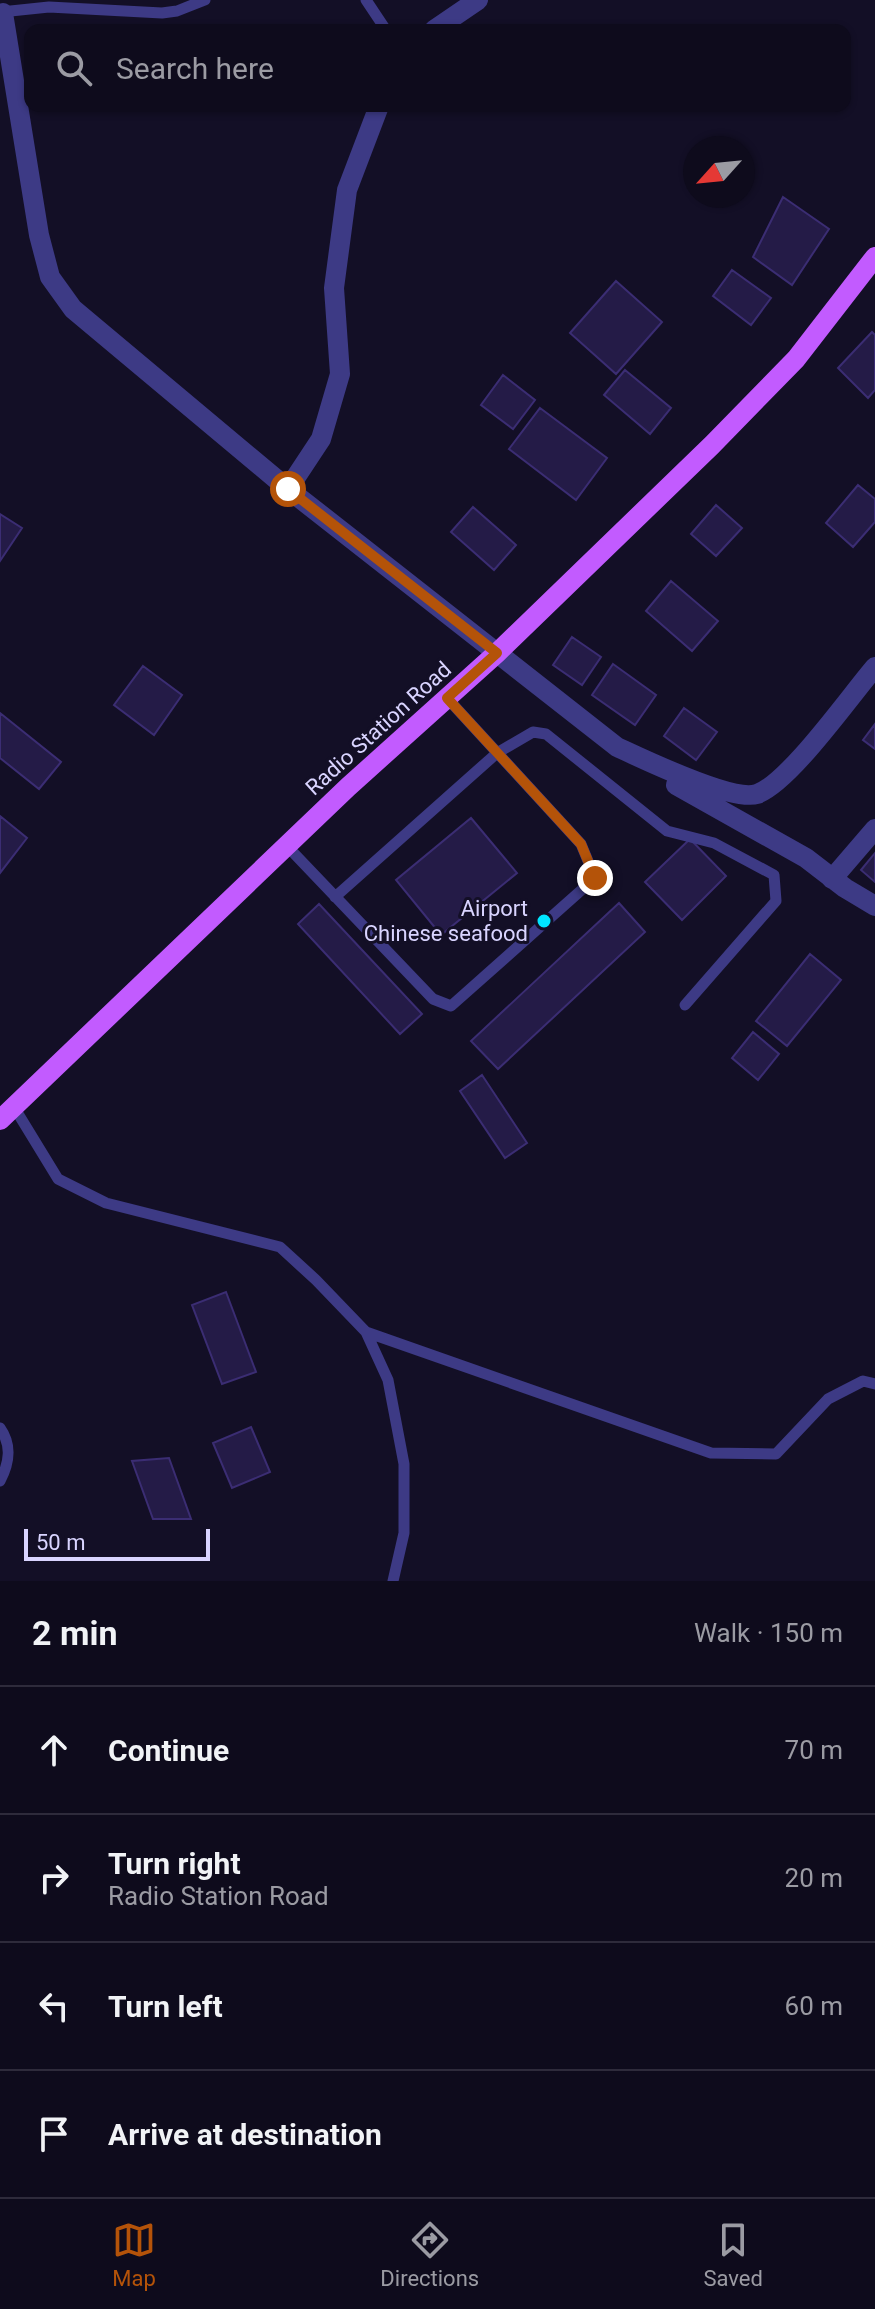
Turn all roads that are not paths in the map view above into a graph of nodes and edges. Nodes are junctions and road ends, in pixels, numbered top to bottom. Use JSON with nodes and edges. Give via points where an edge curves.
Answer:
{"nodes":[{"id":1,"x":205,"y":0,"type":"edge"},
{"id":2,"x":366,"y":0,"type":"edge"},
{"id":3,"x":478,"y":0,"type":"edge"},
{"id":4,"x":2,"y":12,"type":"edge"},
{"id":5,"x":382,"y":24,"type":"edge"},
{"id":6,"x":443,"y":24,"type":"edge"},
{"id":7,"x":377,"y":112,"type":"edge"},
{"id":8,"x":875,"y":257,"type":"edge"},
{"id":9,"x":288,"y":489,"type":"junction"},
{"id":10,"x":497,"y":653,"type":"junction"},
{"id":11,"x":875,"y":667,"type":"edge"},
{"id":12,"x":447,"y":698,"type":"junction"},
{"id":13,"x":497,"y":753,"type":"junction"},
{"id":14,"x":652,"y":764,"type":"junction"},
{"id":15,"x":875,"y":829,"type":"edge"},
{"id":16,"x":286,"y":845,"type":"junction"},
{"id":17,"x":832,"y":879,"type":"junction"},
{"id":18,"x":335,"y":897,"type":"junction"},
{"id":19,"x":875,"y":906,"type":"edge"},
{"id":20,"x":685,"y":1005,"type":"dead end"},
{"id":21,"x":7,"y":1114,"type":"edge"},
{"id":22,"x":366,"y":1332,"type":"junction"},
{"id":23,"x":875,"y":1384,"type":"edge"},
{"id":24,"x":0,"y":1428,"type":"edge"},
{"id":25,"x":0,"y":1481,"type":"edge"},
{"id":26,"x":393,"y":1581,"type":"edge"}],
"edges":[{"from":1,"to":4,"type":"lane","via":[[162,13],[49,7]]},
{"from":2,"to":5,"type":"lane"},
{"from":3,"to":6,"type":"street"},
{"from":4,"to":9,"type":"street","via":[[50,277],[73,309]]},
{"from":7,"to":9,"type":"street","via":[[347,190],[334,288],[340,374],[321,439]]},
{"from":8,"to":10,"type":"main road","name":"Radio Station Road","via":[[796,359]]},
{"from":9,"to":10,"type":"street"},
{"from":10,"to":12,"type":"main road","name":"Radio Station Road"},
{"from":10,"to":14,"type":"street","via":[[617,747]]},
{"from":11,"to":14,"type":"street","via":[[785,776],[756,794],[718,789]]},
{"from":12,"to":13,"type":"lane"},
{"from":12,"to":16,"type":"main road","name":"Radio Station Road"},
{"from":13,"to":18,"type":"lane"},
{"from":13,"to":18,"type":"lane","via":[[581,844],[595,878],[571,900],[451,1006],[433,999]]},
{"from":13,"to":20,"type":"lane","via":[[533,732],[546,734],[667,831],[714,843],[774,875],[776,901]]},
{"from":14,"to":17,"type":"street","via":[[664,778],[806,858]]},
{"from":15,"to":17,"type":"street"},
{"from":16,"to":18,"type":"lane"},
{"from":16,"to":21,"type":"main road","name":"Radio Station Road"},
{"from":17,"to":19,"type":"street"},
{"from":21,"to":22,"type":"lane","via":[[58,1179],[106,1203],[280,1247]]},
{"from":22,"to":23,"type":"lane","via":[[711,1453],[776,1454],[828,1399],[863,1381]]},
{"from":22,"to":26,"type":"lane","via":[[388,1380],[404,1464],[404,1533]]},
{"from":24,"to":25,"type":"lane","via":[[10,1449]]}]}
